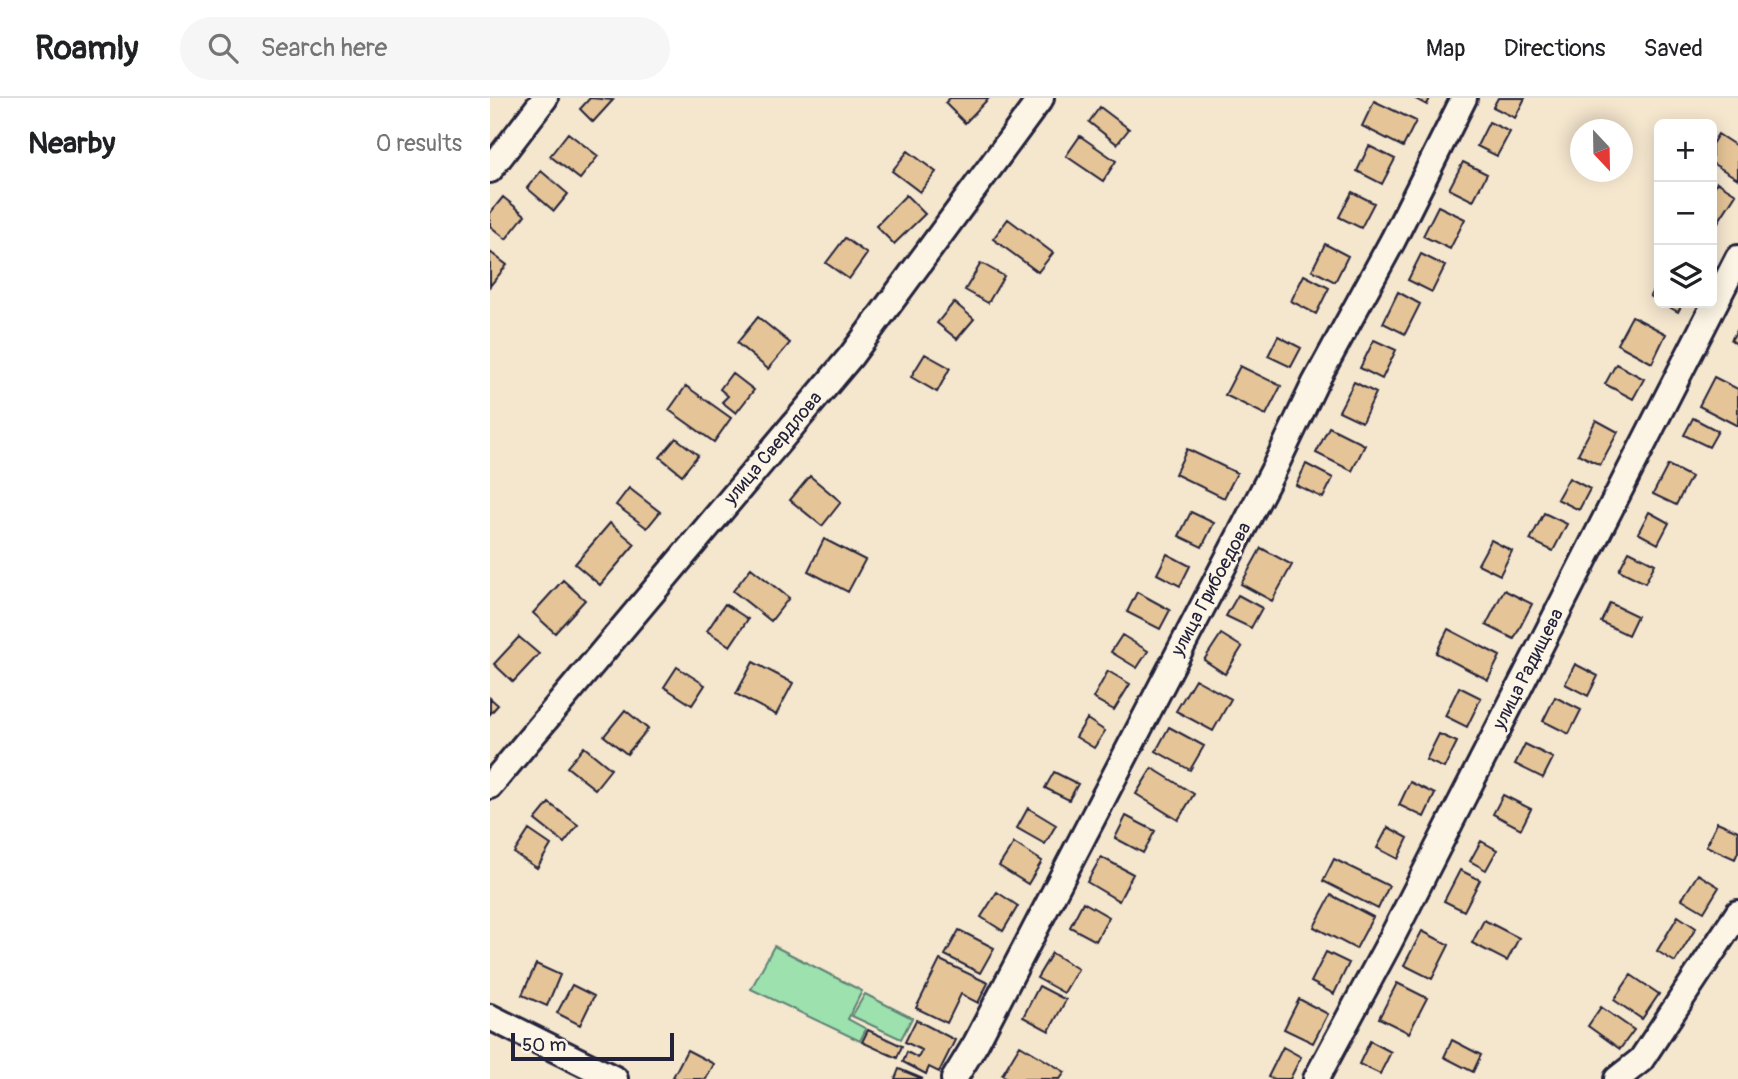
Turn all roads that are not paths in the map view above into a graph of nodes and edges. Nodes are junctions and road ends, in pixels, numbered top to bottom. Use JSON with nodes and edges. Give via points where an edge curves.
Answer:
{"nodes":[{"id":1,"x":545,"y":98,"type":"edge"},
{"id":2,"x":1041,"y":98,"type":"edge"},
{"id":3,"x":1464,"y":98,"type":"edge"},
{"id":4,"x":490,"y":170,"type":"edge"},
{"id":5,"x":1738,"y":258,"type":"edge"},
{"id":6,"x":490,"y":786,"type":"edge"},
{"id":7,"x":1738,"y":913,"type":"edge"},
{"id":8,"x":490,"y":1017,"type":"edge"},
{"id":9,"x":615,"y":1079,"type":"edge"},
{"id":10,"x":954,"y":1079,"type":"edge"},
{"id":11,"x":1316,"y":1079,"type":"edge"},
{"id":12,"x":1618,"y":1079,"type":"edge"}],
"edges":[{"from":1,"to":4,"type":"street"},
{"from":2,"to":6,"type":"street","name":"улица Свердлова","via":[[851,356]]},
{"from":3,"to":10,"type":"street","name":"улица Грибоедова"},
{"from":5,"to":11,"type":"street","name":"улица Радищева"},
{"from":7,"to":12,"type":"street","via":[[1642,1060]]},
{"from":8,"to":9,"type":"street"}]}
